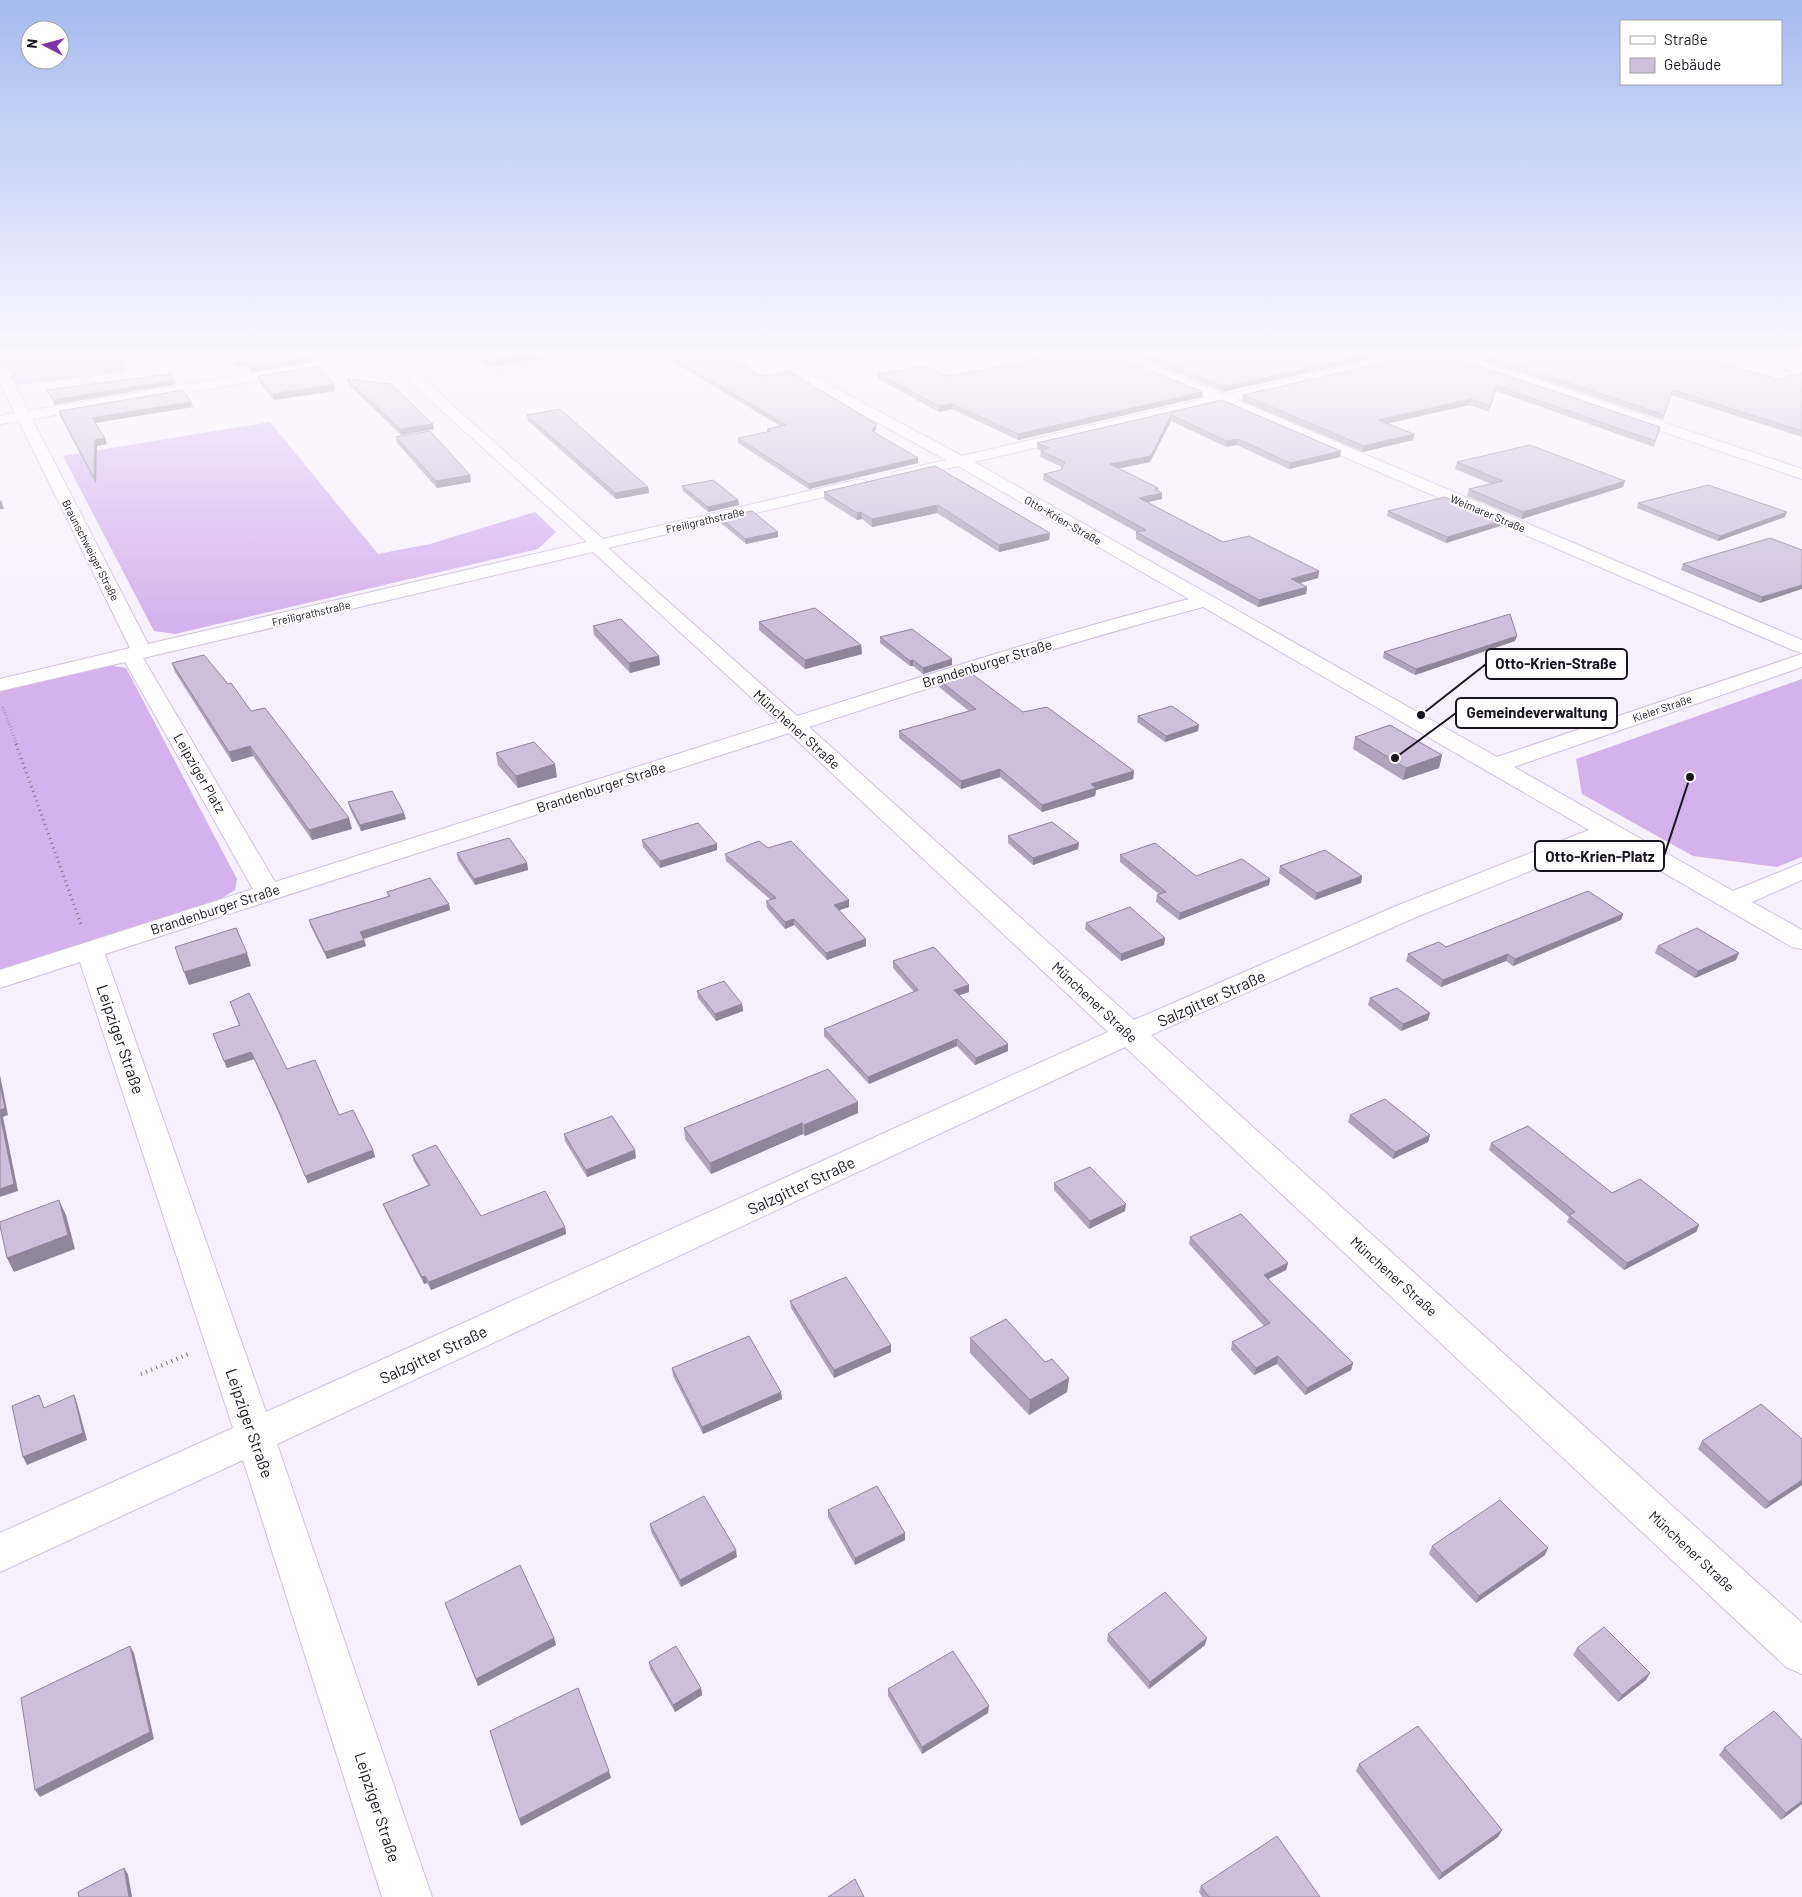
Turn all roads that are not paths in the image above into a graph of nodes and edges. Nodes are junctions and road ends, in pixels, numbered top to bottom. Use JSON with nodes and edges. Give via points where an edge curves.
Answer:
{"nodes":[{"id":1,"x":36,"y":444,"type":"edge"},
{"id":2,"x":489,"y":444,"type":"edge"},
{"id":3,"x":928,"y":444,"type":"edge"},
{"id":4,"x":1033,"y":444,"type":"edge"},
{"id":5,"x":1329,"y":444,"type":"edge"},
{"id":6,"x":1712,"y":444,"type":"edge"},
{"id":7,"x":960,"y":461,"type":"junction"},
{"id":8,"x":1802,"y":474,"type":"edge"},
{"id":9,"x":598,"y":545,"type":"junction"},
{"id":10,"x":1204,"y":601,"type":"junction"},
{"id":11,"x":1802,"y":647,"type":"edge"},
{"id":12,"x":136,"y":653,"type":"junction"},
{"id":13,"x":1802,"y":660,"type":"edge"},
{"id":14,"x":0,"y":685,"type":"edge"},
{"id":15,"x":794,"y":725,"type":"junction"},
{"id":16,"x":1494,"y":766,"type":"junction"},
{"id":17,"x":1608,"y":831,"type":"junction"},
{"id":18,"x":1802,"y":871,"type":"edge"},
{"id":19,"x":268,"y":892,"type":"junction"},
{"id":20,"x":1731,"y":901,"type":"junction"},
{"id":21,"x":1802,"y":941,"type":"edge"},
{"id":22,"x":90,"y":950,"type":"junction"},
{"id":23,"x":0,"y":979,"type":"edge"},
{"id":24,"x":1129,"y":1034,"type":"junction"},
{"id":25,"x":255,"y":1436,"type":"junction"},
{"id":26,"x":0,"y":1553,"type":"edge"},
{"id":27,"x":1802,"y":1652,"type":"edge"},
{"id":28,"x":408,"y":1897,"type":"edge"}],
"edges":[{"from":1,"to":12,"type":"street","name":"Braunschweiger Straße"},
{"from":2,"to":9,"type":"street","name":"Münchener Straße"},
{"from":3,"to":7,"type":"street","name":"Otto-Krien-Straße"},
{"from":4,"to":7,"type":"street","name":"Freiligrathstraße"},
{"from":5,"to":11,"type":"street","name":"Weimarer Straße"},
{"from":6,"to":8,"type":"street"},
{"from":7,"to":9,"type":"street","name":"Freiligrathstraße"},
{"from":7,"to":10,"type":"street","name":"Otto-Krien-Straße"},
{"from":9,"to":12,"type":"street","name":"Freiligrathstraße"},
{"from":9,"to":15,"type":"street","name":"Münchener Straße"},
{"from":10,"to":15,"type":"street","name":"Brandenburger Straße","via":[[1003,657]]},
{"from":10,"to":16,"type":"street","name":"Otto-Krien-Straße"},
{"from":12,"to":14,"type":"street","name":"Freiligrathstraße"},
{"from":12,"to":19,"type":"street","name":"Leipziger Platz"},
{"from":13,"to":16,"type":"street","name":"Kieler Straße"},
{"from":15,"to":19,"type":"street","name":"Brandenburger Straße"},
{"from":15,"to":24,"type":"street","name":"Münchener Straße"},
{"from":16,"to":17,"type":"street","name":"Otto-Krien-Straße"},
{"from":17,"to":20,"type":"street","name":"Otto-Krien-Straße"},
{"from":17,"to":24,"type":"street","name":"Salzgitter Straße","via":[[1406,912]]},
{"from":18,"to":20,"type":"street"},
{"from":19,"to":22,"type":"street","name":"Brandenburger Straße"},
{"from":20,"to":21,"type":"street","name":"Otto-Krien-Straße"},
{"from":22,"to":23,"type":"street","name":"Brandenburger Straße"},
{"from":22,"to":25,"type":"street","name":"Leipziger Straße"},
{"from":24,"to":25,"type":"street","name":"Salzgitter Straße"},
{"from":24,"to":27,"type":"street","name":"Münchener Straße"},
{"from":25,"to":26,"type":"street","name":"Salzgitter Straße"},
{"from":25,"to":28,"type":"street","name":"Leipziger Straße"}]}
